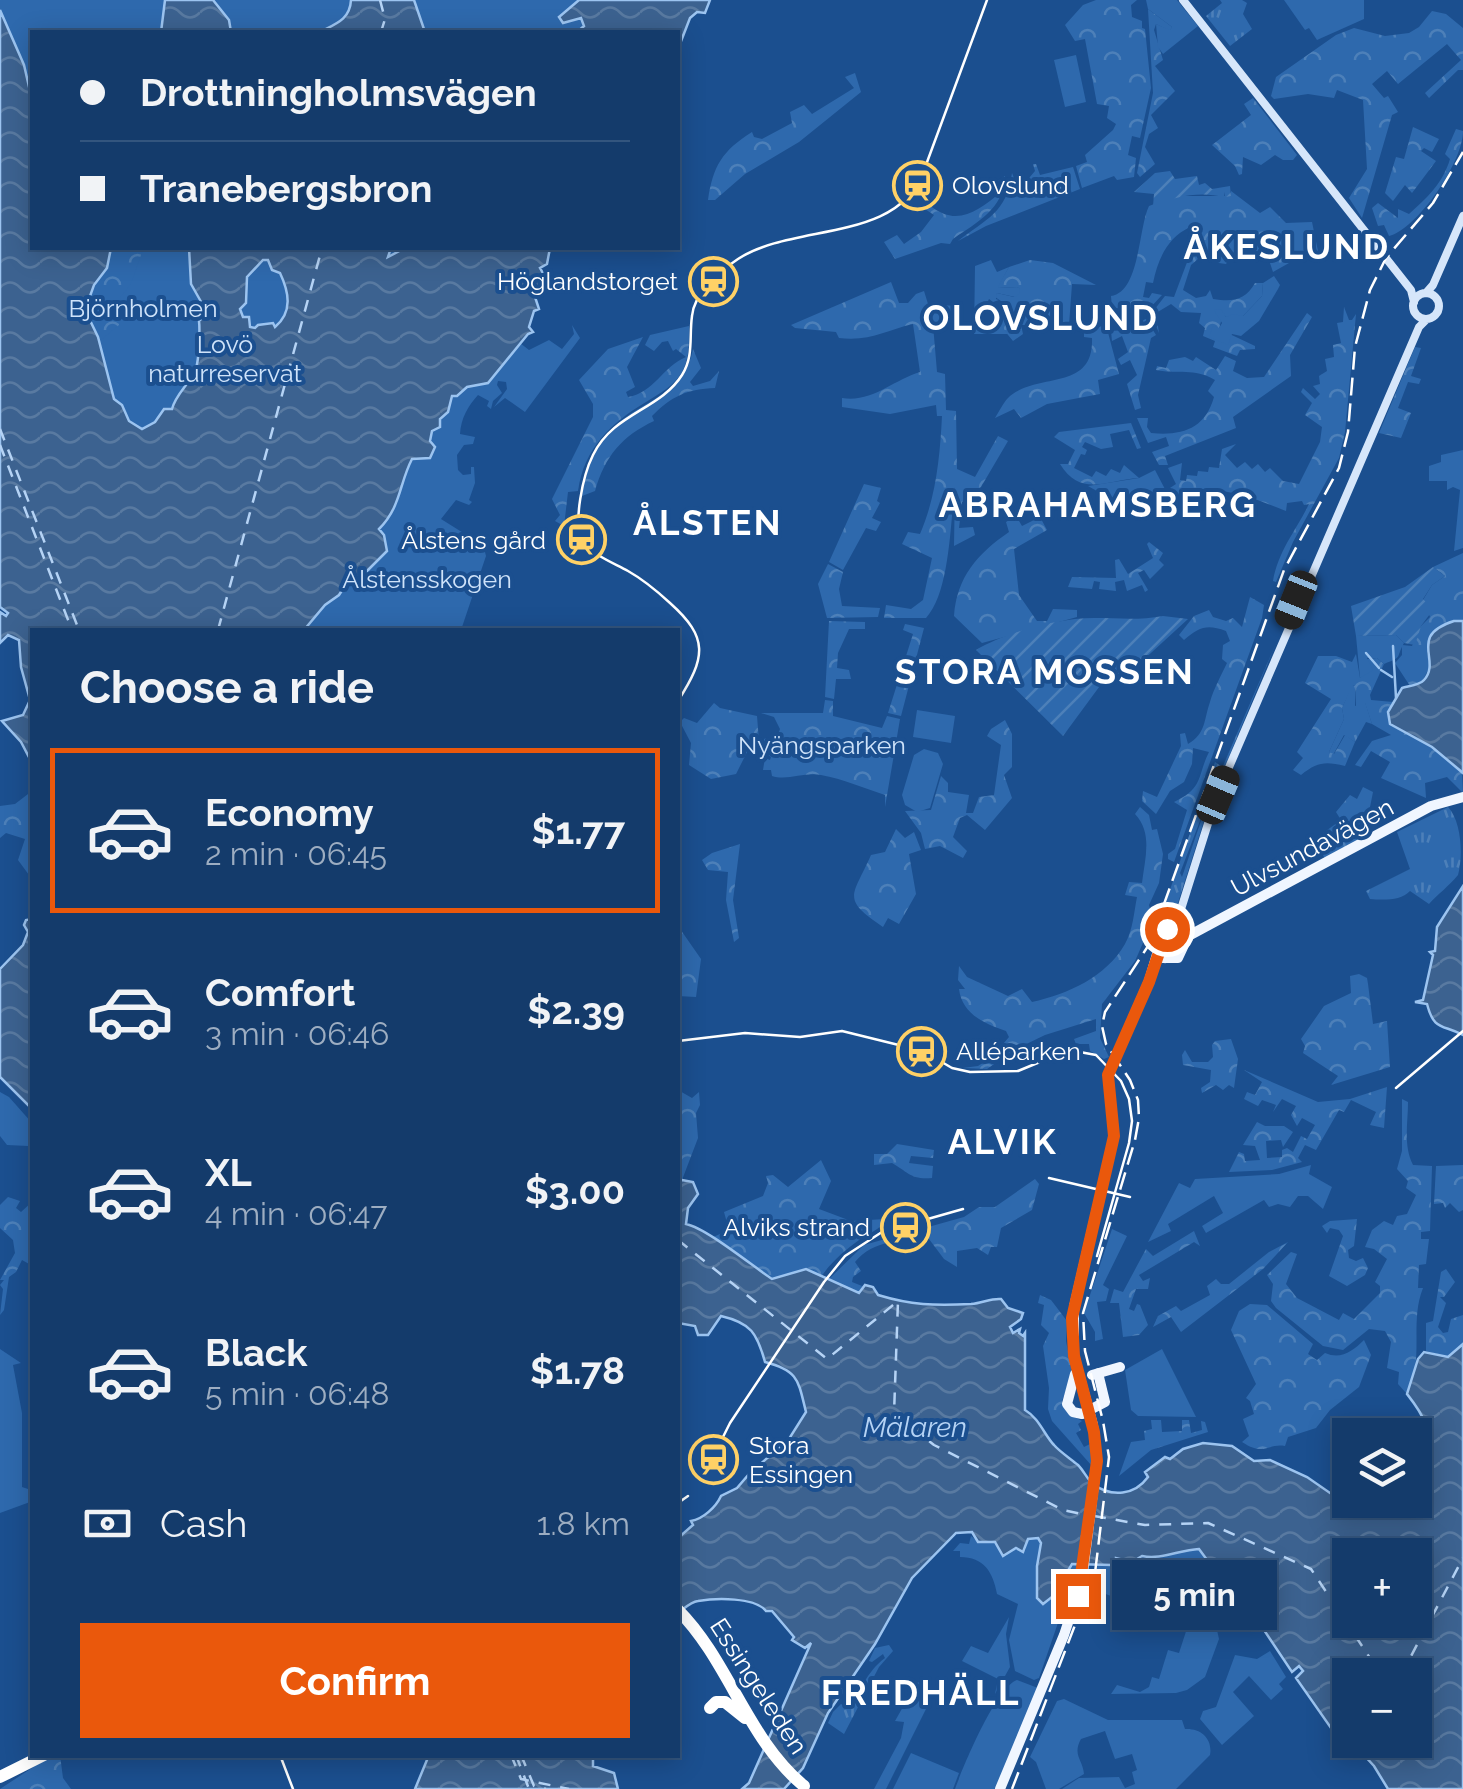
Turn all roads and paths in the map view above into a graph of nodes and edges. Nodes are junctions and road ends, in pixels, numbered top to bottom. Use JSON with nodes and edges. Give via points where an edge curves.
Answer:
{"nodes":[{"id":1,"x":1185,"y":0,"type":"edge"},
{"id":2,"x":1463,"y":216,"type":"edge"},
{"id":3,"x":1463,"y":225,"type":"edge"},
{"id":4,"x":1400,"y":273,"type":"junction"},
{"id":5,"x":1424,"y":294,"type":"junction"},
{"id":6,"x":1437,"y":298,"type":"junction"},
{"id":7,"x":1414,"y":302,"type":"junction"},
{"id":8,"x":1422,"y":318,"type":"junction"},
{"id":9,"x":1463,"y":798,"type":"edge"},
{"id":10,"x":1176,"y":936,"type":"junction"},
{"id":11,"x":1164,"y":952,"type":"junction"},
{"id":12,"x":1116,"y":1122,"type":"junction"},
{"id":13,"x":1101,"y":1196,"type":"junction"},
{"id":14,"x":1072,"y":1344,"type":"junction"},
{"id":15,"x":1120,"y":1367,"type":"dead end"},
{"id":16,"x":1091,"y":1406,"type":"junction"},
{"id":17,"x":680,"y":1612,"type":"edge"},
{"id":18,"x":680,"y":1620,"type":"edge"},
{"id":19,"x":715,"y":1704,"type":"dead end"},
{"id":20,"x":744,"y":1718,"type":"junction"},
{"id":21,"x":30,"y":1757,"type":"edge"},
{"id":22,"x":1,"y":1771,"type":"edge"},
{"id":23,"x":800,"y":1787,"type":"edge"},
{"id":24,"x":1003,"y":1789,"type":"edge"}],
"edges":[{"from":1,"to":4,"type":"main road"},
{"from":2,"to":5,"type":"main road"},
{"from":3,"to":6,"type":"main road"},
{"from":4,"to":5,"type":"main road"},
{"from":4,"to":7,"type":"main road"},
{"from":5,"to":6,"type":"main road"},
{"from":5,"to":7,"type":"main road"},
{"from":6,"to":8,"type":"main road","via":[[1438,311]]},
{"from":7,"to":8,"type":"main road"},
{"from":8,"to":10,"type":"main road","via":[[1218,795]]},
{"from":9,"to":10,"type":"main road","name":"Ulvsundavägen","via":[[1431,806],[1208,926]]},
{"from":10,"to":11,"type":"main road","name":"Ulvsundavägen"},
{"from":10,"to":11,"type":"main road","via":[[1180,956]]},
{"from":11,"to":12,"type":"main road","via":[[1114,1072]]},
{"from":11,"to":12,"type":"main road","via":[[1108,1075]]},
{"from":12,"to":13,"type":"main road","via":[[1119,1138]]},
{"from":13,"to":14,"type":"main road","via":[[1076,1296]]},
{"from":13,"to":16,"type":"main road","via":[[1076,1318]]},
{"from":14,"to":16,"type":"main road"},
{"from":14,"to":16,"type":"main road","via":[[1076,1381],[1068,1406],[1079,1414]]},
{"from":15,"to":16,"type":"main road","via":[[1092,1375],[1106,1400]]},
{"from":16,"to":24,"type":"main road","via":[[1102,1462],[1087,1580]]},
{"from":17,"to":23,"type":"highway","name":"Essingeleden"},
{"from":18,"to":20,"type":"highway","name":"Essingeleden"},
{"from":19,"to":20,"type":"highway","via":[[730,1704]]},
{"from":20,"to":23,"type":"highway","name":"Essingeleden","via":[[767,1756]]},
{"from":21,"to":22,"type":"highway"}]}
